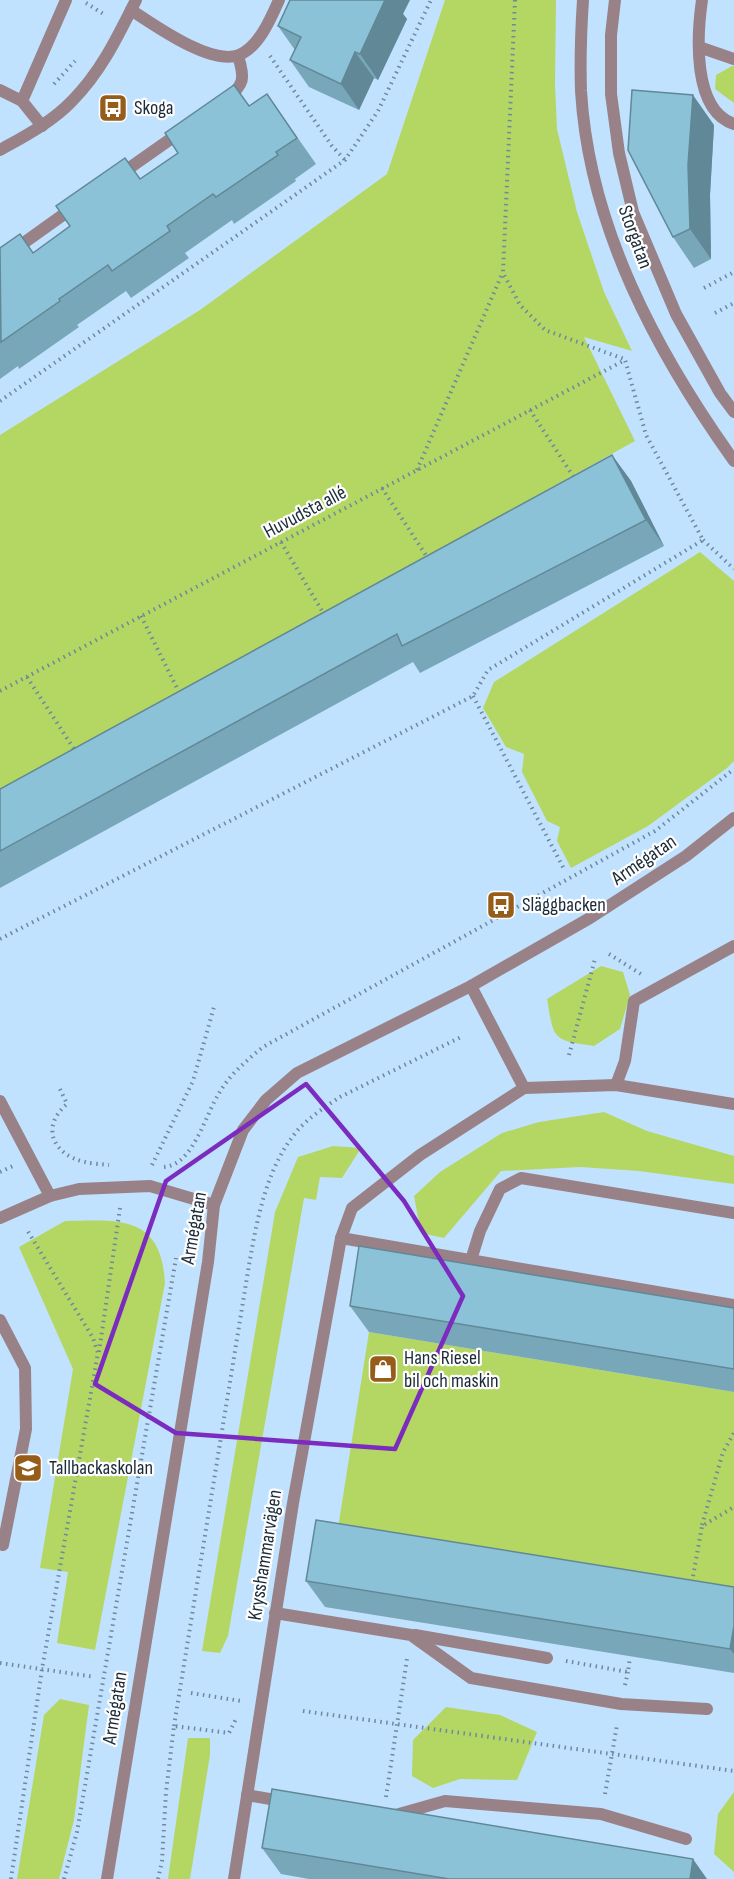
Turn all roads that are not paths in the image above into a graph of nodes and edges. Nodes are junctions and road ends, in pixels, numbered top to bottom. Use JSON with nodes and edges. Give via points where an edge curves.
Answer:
{"nodes":[{"id":1,"x":66,"y":0,"type":"edge"},
{"id":2,"x":279,"y":0,"type":"edge"},
{"id":3,"x":583,"y":0,"type":"edge"},
{"id":4,"x":615,"y":0,"type":"edge"},
{"id":5,"x":702,"y":0,"type":"edge"},
{"id":6,"x":133,"y":5,"type":"edge"},
{"id":7,"x":699,"y":47,"type":"junction"},
{"id":8,"x":238,"y":56,"type":"junction"},
{"id":9,"x":734,"y":59,"type":"edge"},
{"id":10,"x":0,"y":90,"type":"edge"},
{"id":11,"x":24,"y":103,"type":"junction"},
{"id":12,"x":210,"y":111,"type":"edge"},
{"id":13,"x":191,"y":124,"type":"edge"},
{"id":14,"x":734,"y":124,"type":"edge"},
{"id":15,"x":42,"y":126,"type":"junction"},
{"id":16,"x":0,"y":150,"type":"edge"},
{"id":17,"x":105,"y":185,"type":"edge"},
{"id":18,"x":86,"y":199,"type":"edge"},
{"id":19,"x":0,"y":260,"type":"edge"},
{"id":20,"x":734,"y":412,"type":"edge"},
{"id":21,"x":734,"y":462,"type":"edge"},
{"id":22,"x":734,"y":818,"type":"edge"},
{"id":23,"x":734,"y":946,"type":"edge"},
{"id":24,"x":471,"y":986,"type":"junction"},
{"id":25,"x":616,"y":1085,"type":"junction"},
{"id":26,"x":524,"y":1088,"type":"junction"},
{"id":27,"x":0,"y":1101,"type":"edge"},
{"id":28,"x":734,"y":1104,"type":"edge"},
{"id":29,"x":50,"y":1196,"type":"junction"},
{"id":30,"x":214,"y":1205,"type":"junction"},
{"id":31,"x":734,"y":1213,"type":"edge"},
{"id":32,"x":0,"y":1218,"type":"edge"},
{"id":33,"x":341,"y":1238,"type":"junction"},
{"id":34,"x":471,"y":1260,"type":"junction"},
{"id":35,"x":734,"y":1305,"type":"edge"},
{"id":36,"x":0,"y":1320,"type":"edge"},
{"id":37,"x":3,"y":1545,"type":"dead end"},
{"id":38,"x":275,"y":1613,"type":"junction"},
{"id":39,"x":411,"y":1635,"type":"junction"},
{"id":40,"x":547,"y":1658,"type":"dead end"},
{"id":41,"x":707,"y":1709,"type":"dead end"},
{"id":42,"x":247,"y":1795,"type":"junction"},
{"id":43,"x":303,"y":1805,"type":"edge"},
{"id":44,"x":417,"y":1824,"type":"edge"},
{"id":45,"x":686,"y":1839,"type":"dead end"},
{"id":46,"x":107,"y":1879,"type":"edge"},
{"id":47,"x":234,"y":1879,"type":"edge"}],
"edges":[{"from":1,"to":11,"type":"street"},
{"from":2,"to":8,"type":"street","via":[[252,46]]},
{"from":3,"to":21,"type":"street","name":"Storgatan","via":[[582,93],[591,159],[607,224],[648,322],[700,413]]},
{"from":4,"to":20,"type":"street","name":"Storgatan","via":[[611,94],[633,212],[676,314]]},
{"from":5,"to":7,"type":"street"},
{"from":6,"to":8,"type":"street","via":[[165,31],[204,51]]},
{"from":6,"to":15,"type":"street","via":[[99,70],[71,102]]},
{"from":7,"to":9,"type":"street"},
{"from":7,"to":14,"type":"street","via":[[705,90],[713,108],[725,121]]},
{"from":8,"to":12,"type":"street","via":[[243,73],[239,90]]},
{"from":10,"to":11,"type":"street"},
{"from":11,"to":15,"type":"street"},
{"from":13,"to":17,"type":"street"},
{"from":15,"to":16,"type":"street"},
{"from":18,"to":19,"type":"street"},
{"from":22,"to":24,"type":"street","name":"Armégatan","via":[[632,892]]},
{"from":23,"to":25,"type":"street","via":[[634,1001],[625,1061]]},
{"from":24,"to":26,"type":"street"},
{"from":24,"to":30,"type":"street","name":"Armégatan","via":[[297,1073],[266,1100],[243,1130]]},
{"from":25,"to":26,"type":"street"},
{"from":25,"to":28,"type":"street"},
{"from":26,"to":33,"type":"street","name":"Krysshammarvägen","via":[[420,1155],[352,1208]]},
{"from":27,"to":29,"type":"street"},
{"from":29,"to":30,"type":"street","via":[[79,1190],[150,1186]]},
{"from":29,"to":32,"type":"street"},
{"from":30,"to":46,"type":"street","name":"Armégatan","via":[[208,1262]]},
{"from":31,"to":34,"type":"street","via":[[521,1178],[500,1189]]},
{"from":33,"to":34,"type":"street"},
{"from":33,"to":38,"type":"street","name":"Krysshammarvägen"},
{"from":34,"to":35,"type":"street"},
{"from":36,"to":37,"type":"street","via":[[25,1368],[26,1429]]},
{"from":38,"to":39,"type":"street"},
{"from":38,"to":42,"type":"street","name":"Krysshammarvägen"},
{"from":39,"to":40,"type":"street"},
{"from":39,"to":41,"type":"street","via":[[471,1678],[621,1704]]},
{"from":42,"to":43,"type":"street"},
{"from":42,"to":47,"type":"street","name":"Krysshammarvägen"},
{"from":44,"to":45,"type":"street","via":[[382,1819],[445,1801],[601,1814]]}]}
